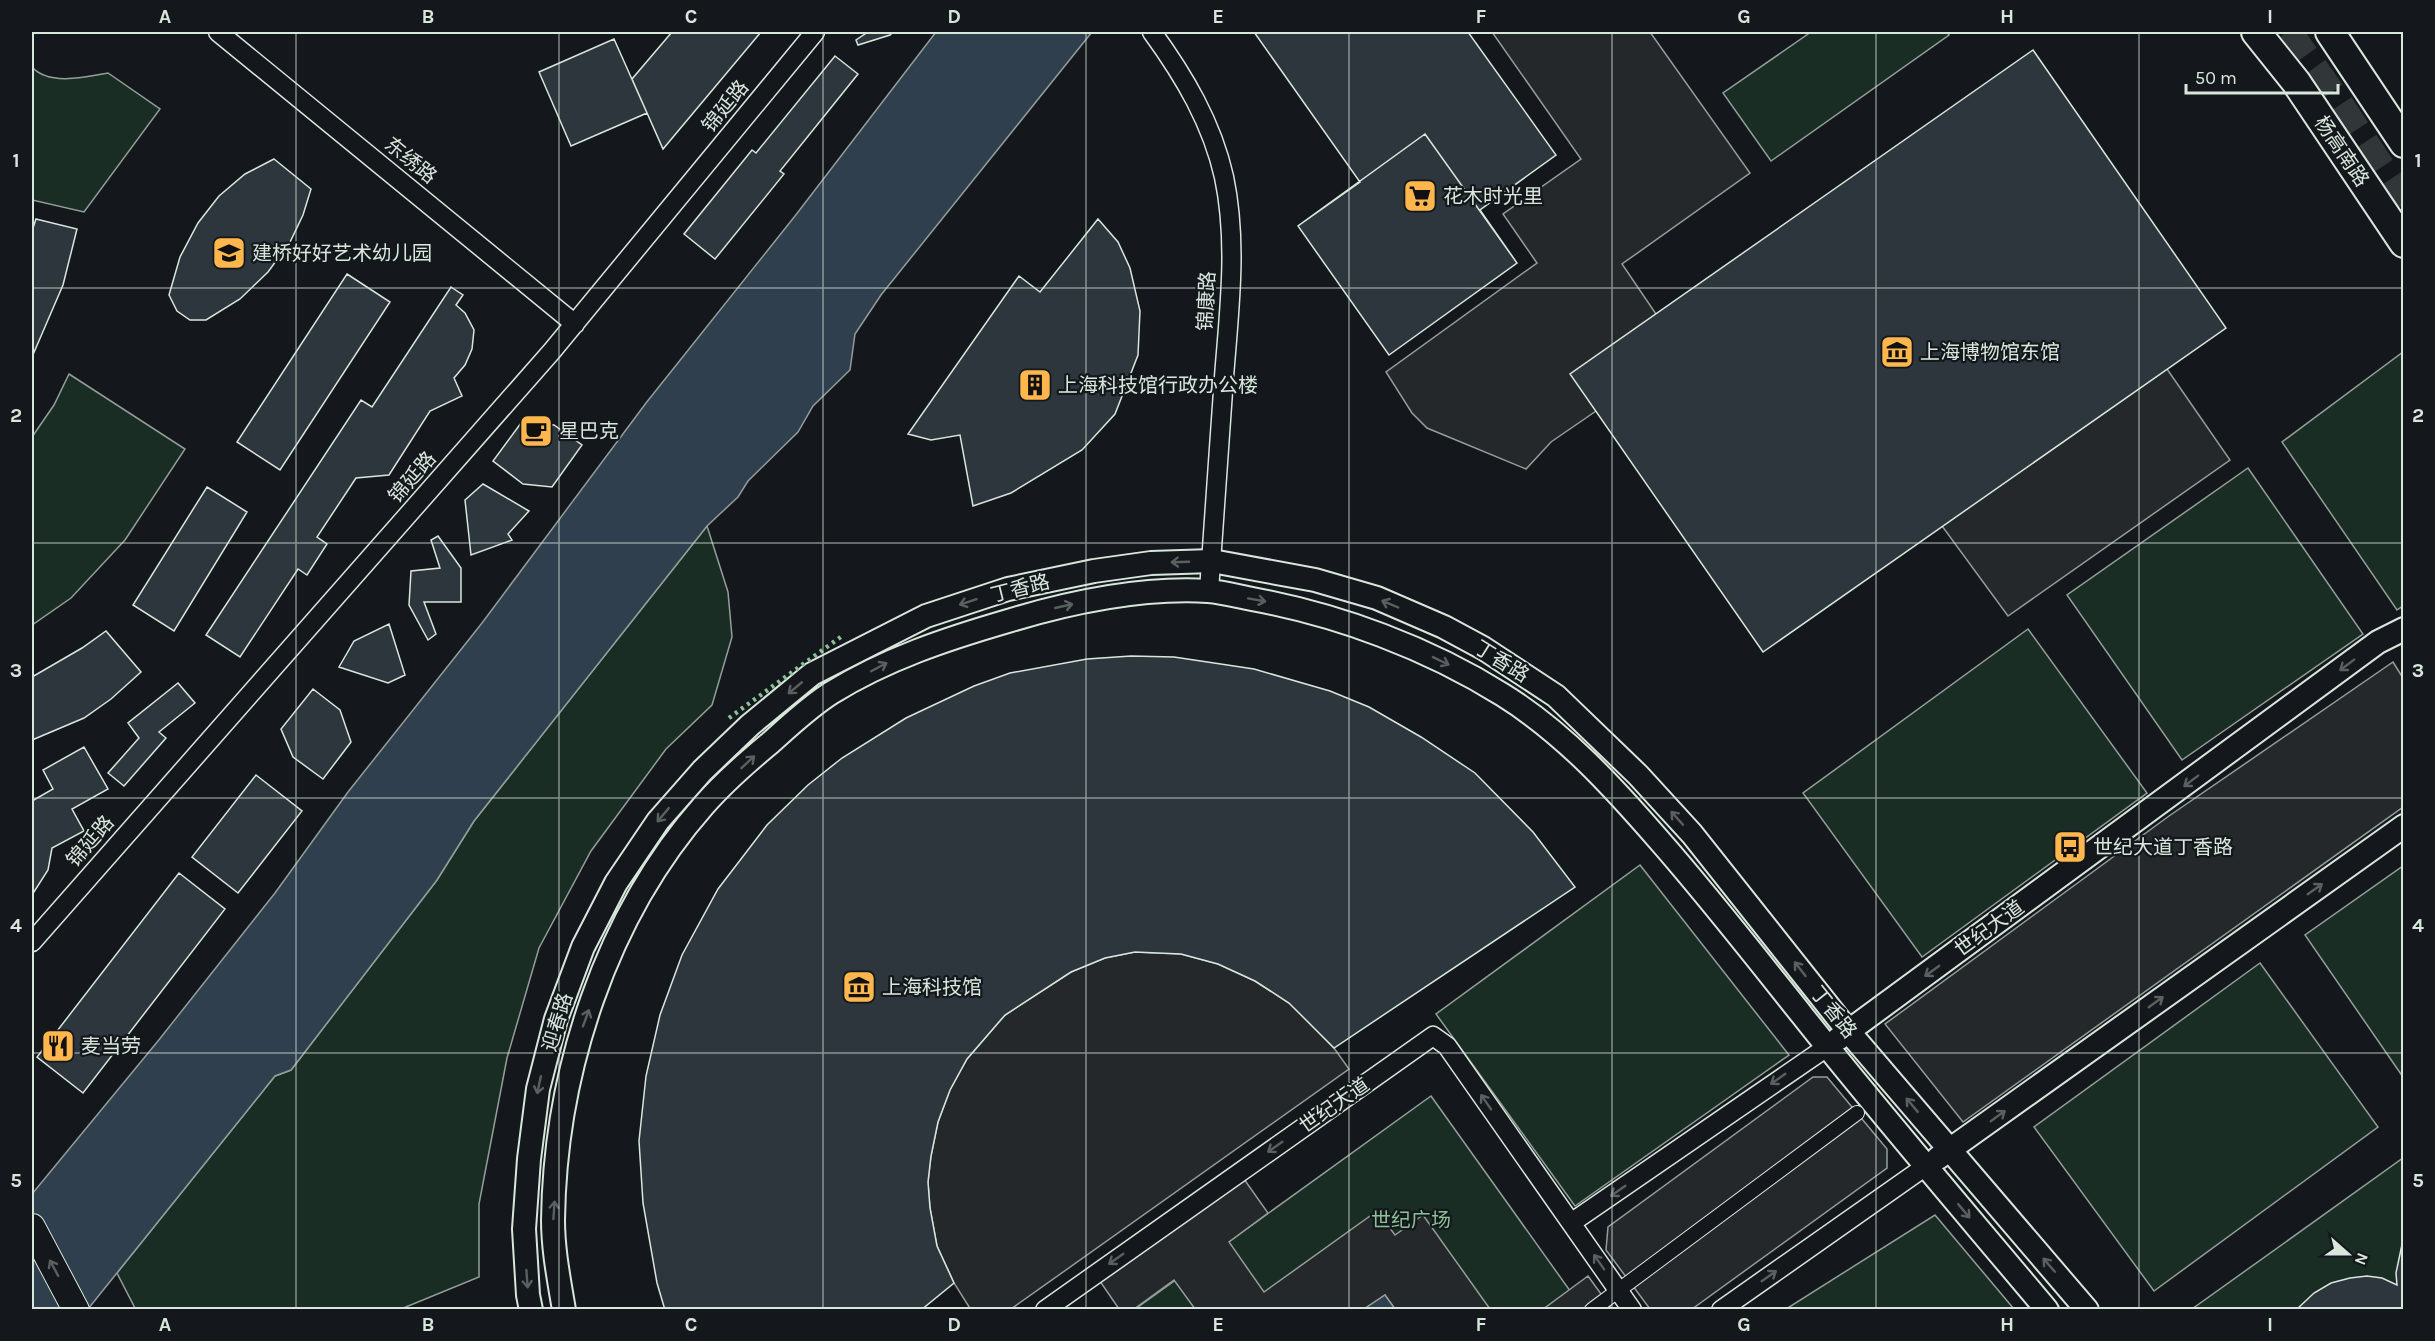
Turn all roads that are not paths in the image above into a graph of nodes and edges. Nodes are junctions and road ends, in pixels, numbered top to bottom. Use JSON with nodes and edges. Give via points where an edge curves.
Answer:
{"nodes":[{"id":1,"x":218,"y":32,"type":"edge"},
{"id":2,"x":815,"y":32,"type":"edge"},
{"id":3,"x":1152,"y":32,"type":"edge"},
{"id":4,"x":2256,"y":32,"type":"edge"},
{"id":5,"x":2330,"y":32,"type":"edge"},
{"id":6,"x":2403,"y":143,"type":"edge"},
{"id":7,"x":2402,"y":240,"type":"edge"},
{"id":8,"x":574,"y":324,"type":"junction"},
{"id":9,"x":1212,"y":561,"type":"junction"},
{"id":10,"x":1209,"y":591,"type":"junction"},
{"id":11,"x":2403,"y":629,"type":"edge"},
{"id":12,"x":702,"y":771,"type":"joint"},
{"id":13,"x":706,"y":802,"type":"joint"},
{"id":14,"x":2403,"y":826,"type":"edge"},
{"id":15,"x":32,"y":942,"type":"edge"},
{"id":16,"x":1849,"y":1032,"type":"junction"},
{"id":17,"x":1827,"y":1047,"type":"junction"},
{"id":18,"x":1857,"y":1113,"type":"dead end"},
{"id":19,"x":1950,"y":1150,"type":"junction"},
{"id":20,"x":1926,"y":1166,"type":"junction"},
{"id":21,"x":1571,"y":1223,"type":"junction"},
{"id":22,"x":32,"y":1227,"type":"edge"},
{"id":23,"x":1618,"y":1289,"type":"junction"},
{"id":24,"x":76,"y":1310,"type":"edge"},
{"id":25,"x":531,"y":1310,"type":"edge"},
{"id":26,"x":564,"y":1310,"type":"edge"},
{"id":27,"x":1045,"y":1310,"type":"edge"},
{"id":28,"x":1593,"y":1310,"type":"edge"},
{"id":29,"x":1632,"y":1310,"type":"edge"},
{"id":30,"x":1721,"y":1310,"type":"edge"},
{"id":31,"x":2047,"y":1310,"type":"edge"},
{"id":32,"x":2087,"y":1310,"type":"edge"}],
"edges":[{"from":1,"to":8,"type":"street","name":"东绣路"},
{"from":2,"to":8,"type":"street","name":"锦延路"},
{"from":3,"to":9,"type":"street","name":"锦康路","via":[[1182,74],[1208,126],[1224,177],[1232,231]]},
{"from":4,"to":7,"type":"main road","name":"杨高南路","via":[[2295,82]]},
{"from":5,"to":6,"type":"main road"},
{"from":8,"to":15,"type":"street","name":"锦延路"},
{"from":9,"to":10,"type":"street","name":"锦康路"},
{"from":9,"to":12,"type":"street","name":"丁香路","one_way":true,"via":[[1151,563],[1094,571],[1008,589],[926,616],[812,674]]},
{"from":16,"to":9,"type":"street","name":"丁香路","one_way":true,"via":[[1692,834],[1556,696],[1483,648],[1377,598],[1315,580]]},
{"from":13,"to":10,"type":"street","name":"丁香路","one_way":true,"via":[[828,695],[885,663],[948,638],[1096,599]]},
{"from":10,"to":17,"type":"street","name":"丁香路","one_way":true,"via":[[1298,607],[1416,649],[1479,681],[1541,721],[1627,804],[1713,903]]},
{"from":11,"to":16,"type":"street","name":"世纪大道","one_way":true,"via":[[2369,648]]},
{"from":12,"to":25,"type":"street","name":"迎春路","one_way":true,"via":[[658,821],[616,883],[583,947],[556,1019],[538,1089],[529,1159],[524,1228]]},
{"from":26,"to":13,"type":"street","name":"迎春路","one_way":true,"via":[[553,1222],[567,1096],[583,1028],[630,911]]},
{"from":19,"to":14,"type":"street","one_way":true},
{"from":16,"to":17,"type":"street","name":"世纪大道"},
{"from":19,"to":16,"type":"street","name":"丁香路","one_way":true},
{"from":17,"to":20,"type":"street","name":"丁香路"},
{"from":17,"to":21,"type":"street","name":"世纪大道","one_way":true},
{"from":18,"to":23,"type":"street"},
{"from":19,"to":20,"type":"street"},
{"from":32,"to":19,"type":"street","name":"丁香路","one_way":true},
{"from":30,"to":20,"type":"street","one_way":true},
{"from":20,"to":31,"type":"street","name":"丁香路","one_way":true},
{"from":23,"to":21,"type":"street","name":"世纪大道","one_way":true},
{"from":21,"to":27,"type":"street","name":"世纪大道","one_way":true,"via":[[1447,1046],[1432,1036]]},
{"from":24,"to":22,"type":"main road","one_way":true},
{"from":23,"to":28,"type":"street"},
{"from":23,"to":29,"type":"street","name":"世纪大道"}]}
